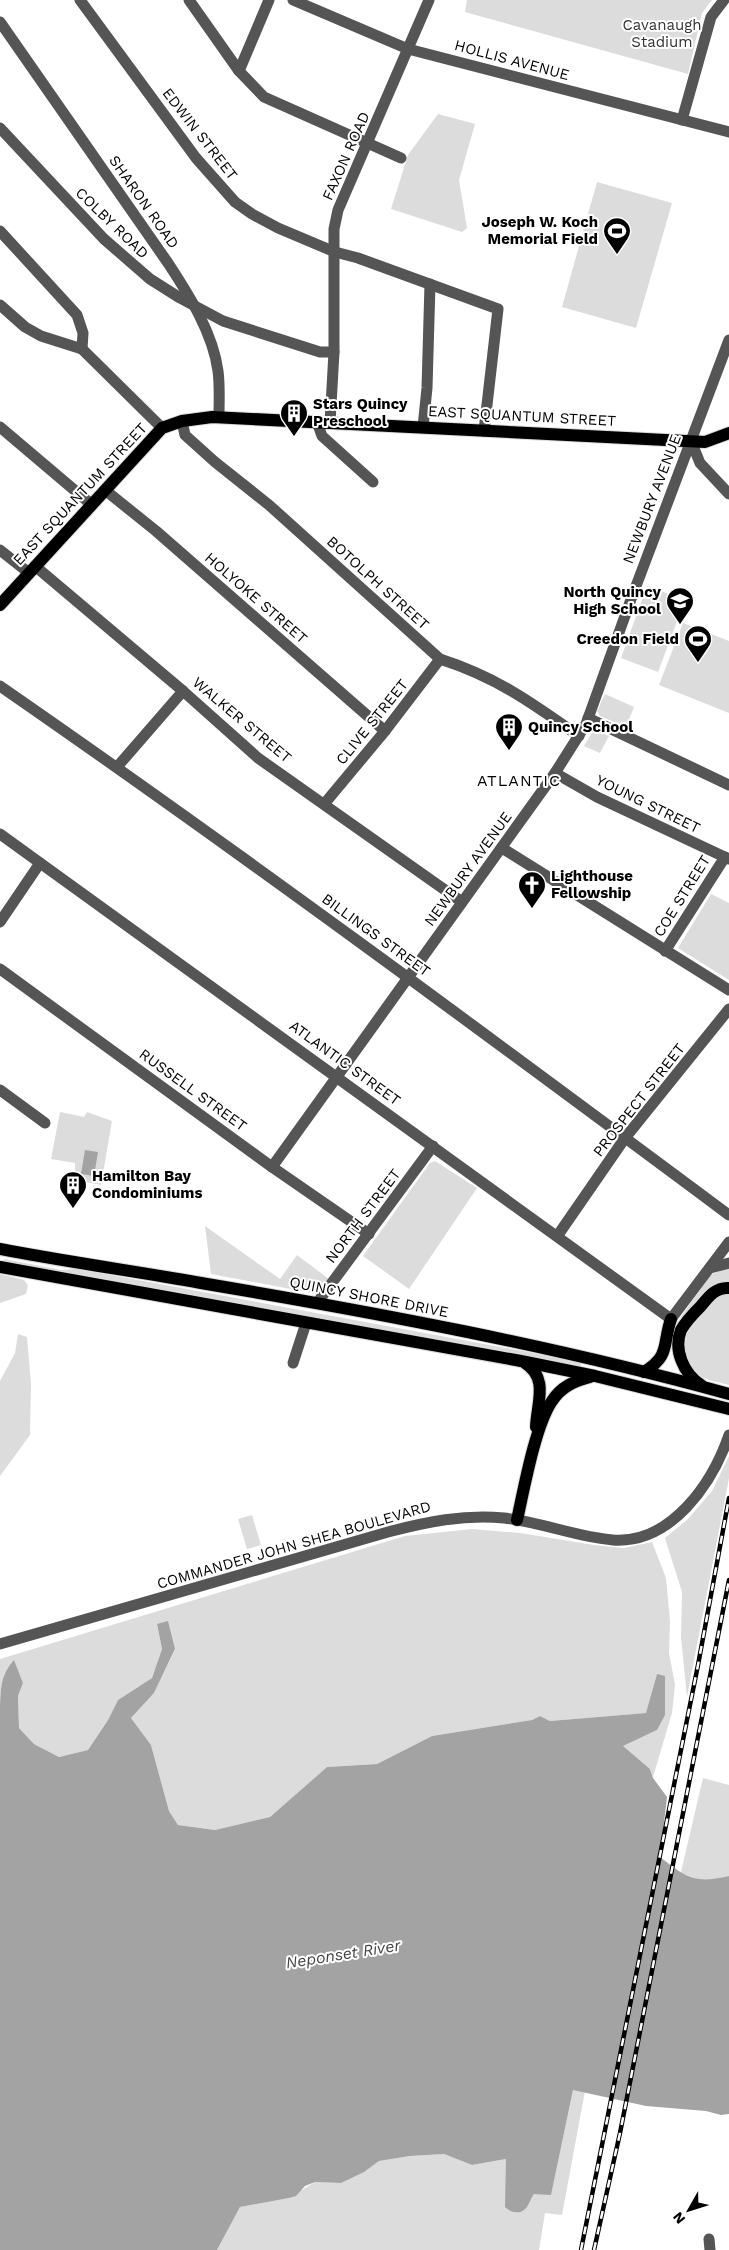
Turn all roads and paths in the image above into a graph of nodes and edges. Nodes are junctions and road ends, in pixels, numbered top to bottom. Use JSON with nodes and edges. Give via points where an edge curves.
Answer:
{"nodes":[{"id":1,"x":80,"y":0,"type":"edge"},
{"id":2,"x":189,"y":0,"type":"edge"},
{"id":3,"x":270,"y":0,"type":"edge"},
{"id":4,"x":293,"y":0,"type":"edge"},
{"id":5,"x":429,"y":0,"type":"edge"},
{"id":6,"x":724,"y":0,"type":"edge"},
{"id":7,"x":0,"y":22,"type":"edge"},
{"id":8,"x":408,"y":49,"type":"junction"},
{"id":9,"x":238,"y":71,"type":"junction"},
{"id":10,"x":682,"y":120,"type":"junction"},
{"id":11,"x":0,"y":128,"type":"edge"},
{"id":12,"x":729,"y":132,"type":"edge"},
{"id":13,"x":366,"y":143,"type":"junction"},
{"id":14,"x":401,"y":158,"type":"dead end"},
{"id":15,"x":0,"y":231,"type":"edge"},
{"id":16,"x":335,"y":252,"type":"junction"},
{"id":17,"x":430,"y":284,"type":"junction"},
{"id":18,"x":0,"y":305,"type":"edge"},
{"id":19,"x":194,"y":305,"type":"junction"},
{"id":20,"x":729,"y":340,"type":"edge"},
{"id":21,"x":82,"y":348,"type":"junction"},
{"id":22,"x":334,"y":352,"type":"junction"},
{"id":23,"x":219,"y":417,"type":"junction"},
{"id":24,"x":182,"y":421,"type":"junction"},
{"id":25,"x":316,"y":422,"type":"junction"},
{"id":26,"x":330,"y":423,"type":"junction"},
{"id":27,"x":0,"y":427,"type":"edge"},
{"id":28,"x":423,"y":427,"type":"junction"},
{"id":29,"x":162,"y":428,"type":"junction"},
{"id":30,"x":484,"y":431,"type":"junction"},
{"id":31,"x":729,"y":433,"type":"edge"},
{"id":32,"x":691,"y":441,"type":"junction"},
{"id":33,"x":373,"y":482,"type":"dead end"},
{"id":34,"x":105,"y":490,"type":"junction"},
{"id":35,"x":729,"y":494,"type":"edge"},
{"id":36,"x":92,"y":505,"type":"junction"},
{"id":37,"x":0,"y":550,"type":"edge"},
{"id":38,"x":32,"y":570,"type":"junction"},
{"id":39,"x":0,"y":604,"type":"edge"},
{"id":40,"x":440,"y":659,"type":"junction"},
{"id":41,"x":0,"y":686,"type":"edge"},
{"id":42,"x":183,"y":691,"type":"junction"},
{"id":43,"x":588,"y":718,"type":"junction"},
{"id":44,"x":385,"y":731,"type":"junction"},
{"id":45,"x":578,"y":736,"type":"junction"},
{"id":46,"x":117,"y":767,"type":"junction"},
{"id":47,"x":555,"y":773,"type":"junction"},
{"id":48,"x":729,"y":785,"type":"edge"},
{"id":49,"x":325,"y":804,"type":"junction"},
{"id":50,"x":0,"y":834,"type":"edge"},
{"id":51,"x":502,"y":848,"type":"junction"},
{"id":52,"x":727,"y":858,"type":"edge"},
{"id":53,"x":40,"y":863,"type":"junction"},
{"id":54,"x":462,"y":902,"type":"junction"},
{"id":55,"x":0,"y":922,"type":"edge"},
{"id":56,"x":665,"y":951,"type":"junction"},
{"id":57,"x":0,"y":969,"type":"edge"},
{"id":58,"x":409,"y":978,"type":"junction"},
{"id":59,"x":729,"y":990,"type":"edge"},
{"id":60,"x":729,"y":1009,"type":"edge"},
{"id":61,"x":338,"y":1077,"type":"junction"},
{"id":62,"x":0,"y":1090,"type":"edge"},
{"id":63,"x":45,"y":1123,"type":"dead end"},
{"id":64,"x":625,"y":1138,"type":"junction"},
{"id":65,"x":433,"y":1146,"type":"junction"},
{"id":66,"x":272,"y":1167,"type":"junction"},
{"id":67,"x":729,"y":1215,"type":"edge"},
{"id":68,"x":369,"y":1234,"type":"junction"},
{"id":69,"x":558,"y":1236,"type":"junction"},
{"id":70,"x":729,"y":1242,"type":"edge"},
{"id":71,"x":0,"y":1249,"type":"edge"},
{"id":72,"x":729,"y":1263,"type":"edge"},
{"id":73,"x":0,"y":1267,"type":"edge"},
{"id":74,"x":710,"y":1268,"type":"junction"},
{"id":75,"x":729,"y":1288,"type":"edge"},
{"id":76,"x":317,"y":1303,"type":"junction"},
{"id":77,"x":671,"y":1319,"type":"junction"},
{"id":78,"x":306,"y":1323,"type":"junction"},
{"id":79,"x":521,"y":1361,"type":"junction"},
{"id":80,"x":293,"y":1363,"type":"dead end"},
{"id":81,"x":644,"y":1372,"type":"junction"},
{"id":82,"x":595,"y":1376,"type":"junction"},
{"id":83,"x":705,"y":1388,"type":"junction"},
{"id":84,"x":729,"y":1394,"type":"edge"},
{"id":85,"x":702,"y":1403,"type":"junction"},
{"id":86,"x":729,"y":1409,"type":"edge"},
{"id":87,"x":729,"y":1417,"type":"edge"},
{"id":88,"x":729,"y":1435,"type":"edge"},
{"id":89,"x":535,"y":1447,"type":"junction"},
{"id":90,"x":517,"y":1520,"type":"junction"},
{"id":91,"x":0,"y":1644,"type":"edge"}],
"edges":[{"from":1,"to":16,"type":"street","name":"EDWIN STREET","via":[[196,158],[235,202],[278,228]]},
{"from":2,"to":9,"type":"street"},
{"from":3,"to":9,"type":"street"},
{"from":4,"to":8,"type":"street","name":"HOLLIS AVENUE"},
{"from":5,"to":8,"type":"street","name":"FAXON ROAD"},
{"from":6,"to":10,"type":"street","via":[[711,16]]},
{"from":7,"to":19,"type":"street","name":"SHARON ROAD","via":[[163,255]]},
{"from":8,"to":10,"type":"street","name":"HOLLIS AVENUE"},
{"from":8,"to":13,"type":"street","name":"FAXON ROAD"},
{"from":9,"to":13,"type":"street","via":[[264,97]]},
{"from":10,"to":12,"type":"street","name":"HOLLIS AVENUE"},
{"from":11,"to":19,"type":"street","name":"COLBY ROAD","via":[[104,239],[150,279]]},
{"from":13,"to":14,"type":"street"},
{"from":13,"to":16,"type":"street","name":"FAXON ROAD","via":[[338,210],[334,229]]},
{"from":15,"to":21,"type":"street","via":[[77,315],[83,332]]},
{"from":16,"to":17,"type":"street","name":"EDWIN STREET"},
{"from":16,"to":22,"type":"street","name":"FAXON ROAD"},
{"from":17,"to":28,"type":"street"},
{"from":17,"to":30,"type":"street","name":"EDWIN STREET","via":[[498,309]]},
{"from":18,"to":21,"type":"street","via":[[41,336]]},
{"from":19,"to":22,"type":"street","name":"COLBY ROAD","via":[[245,330],[320,352]]},
{"from":19,"to":23,"type":"street","name":"SHARON ROAD","via":[[216,361]]},
{"from":20,"to":32,"type":"street","name":"NEWBURY AVENUE"},
{"from":21,"to":29,"type":"street"},
{"from":22,"to":26,"type":"street","name":"FAXON ROAD"},
{"from":23,"to":24,"type":"main road","name":"EAST SQUANTUM STREET"},
{"from":23,"to":25,"type":"main road","name":"EAST SQUANTUM STREET"},
{"from":24,"to":29,"type":"main road","name":"EAST SQUANTUM STREET"},
{"from":24,"to":40,"type":"street","name":"BOTOLPH STREET","via":[[185,435],[269,505]]},
{"from":25,"to":26,"type":"main road","name":"EAST SQUANTUM STREET"},
{"from":25,"to":33,"type":"street","via":[[322,436]]},
{"from":26,"to":28,"type":"main road","name":"EAST SQUANTUM STREET"},
{"from":27,"to":36,"type":"street"},
{"from":28,"to":30,"type":"main road","name":"EAST SQUANTUM STREET"},
{"from":29,"to":34,"type":"main road","name":"EAST SQUANTUM STREET"},
{"from":30,"to":32,"type":"main road","name":"EAST SQUANTUM STREET"},
{"from":31,"to":32,"type":"main road","name":"EAST SQUANTUM STREET","via":[[705,442]]},
{"from":32,"to":35,"type":"street","via":[[700,463]]},
{"from":32,"to":43,"type":"street","name":"NEWBURY AVENUE"},
{"from":34,"to":36,"type":"main road","name":"EAST SQUANTUM STREET"},
{"from":34,"to":44,"type":"street","name":"HOLYOKE STREET"},
{"from":36,"to":38,"type":"main road","name":"EAST SQUANTUM STREET"},
{"from":37,"to":38,"type":"street","name":"WALKER STREET"},
{"from":38,"to":39,"type":"main road","name":"EAST SQUANTUM STREET"},
{"from":38,"to":42,"type":"street","name":"WALKER STREET"},
{"from":40,"to":44,"type":"street","name":"CLIVE STREET"},
{"from":40,"to":45,"type":"street","name":"BOTOLPH STREET","via":[[501,683]]},
{"from":41,"to":46,"type":"street","name":"BILLINGS STREET"},
{"from":42,"to":46,"type":"street"},
{"from":42,"to":49,"type":"street","name":"WALKER STREET","via":[[258,758]]},
{"from":43,"to":45,"type":"street","name":"NEWBURY AVENUE"},
{"from":43,"to":48,"type":"street"},
{"from":44,"to":49,"type":"street","name":"CLIVE STREET"},
{"from":45,"to":47,"type":"street","name":"NEWBURY AVENUE"},
{"from":46,"to":58,"type":"street","name":"BILLINGS STREET"},
{"from":47,"to":51,"type":"street","name":"NEWBURY AVENUE"},
{"from":47,"to":52,"type":"street","name":"YOUNG STREET","via":[[596,797]]},
{"from":49,"to":54,"type":"street","name":"WALKER STREET"},
{"from":50,"to":53,"type":"street","name":"ATLANTIC STREET"},
{"from":51,"to":54,"type":"street","name":"NEWBURY AVENUE"},
{"from":51,"to":56,"type":"street"},
{"from":52,"to":56,"type":"street","name":"COE STREET"},
{"from":53,"to":55,"type":"street"},
{"from":53,"to":61,"type":"street","name":"ATLANTIC STREET"},
{"from":54,"to":58,"type":"street","name":"NEWBURY AVENUE"},
{"from":56,"to":59,"type":"street"},
{"from":57,"to":66,"type":"street","name":"RUSSELL STREET"},
{"from":58,"to":61,"type":"street","name":"NEWBURY AVENUE"},
{"from":58,"to":64,"type":"street","name":"BILLINGS STREET"},
{"from":60,"to":64,"type":"street","name":"PROSPECT STREET"},
{"from":61,"to":65,"type":"street","name":"ATLANTIC STREET"},
{"from":61,"to":66,"type":"street","name":"NEWBURY AVENUE"},
{"from":62,"to":63,"type":"street"},
{"from":64,"to":67,"type":"street","name":"BILLINGS STREET"},
{"from":64,"to":69,"type":"street","name":"PROSPECT STREET"},
{"from":65,"to":68,"type":"street","name":"NORTH STREET"},
{"from":65,"to":69,"type":"street","name":"ATLANTIC STREET"},
{"from":66,"to":68,"type":"street","name":"RUSSELL STREET"},
{"from":68,"to":76,"type":"street","name":"NORTH STREET"},
{"from":69,"to":77,"type":"street","name":"ATLANTIC STREET"},
{"from":70,"to":74,"type":"street"},
{"from":71,"to":76,"type":"main road","name":"QUINCY SHORE DRIVE"},
{"from":72,"to":74,"type":"street"},
{"from":73,"to":78,"type":"main road"},
{"from":74,"to":77,"type":"street"},
{"from":75,"to":83,"type":"main road","via":[[711,1293],[679,1337],[678,1349],[684,1367]]},
{"from":76,"to":81,"type":"main road","name":"QUINCY SHORE DRIVE","via":[[494,1336]]},
{"from":77,"to":81,"type":"main road","via":[[664,1354]]},
{"from":78,"to":79,"type":"main road"},
{"from":78,"to":80,"type":"street"},
{"from":79,"to":82,"type":"main road"},
{"from":79,"to":89,"type":"main road","via":[[534,1369],[540,1379]]},
{"from":81,"to":83,"type":"main road","name":"QUINCY SHORE DRIVE"},
{"from":82,"to":85,"type":"main road"},
{"from":82,"to":89,"type":"main road","via":[[574,1381],[552,1400]]},
{"from":83,"to":84,"type":"main road","name":"QUINCY SHORE DRIVE"},
{"from":85,"to":86,"type":"main road"},
{"from":85,"to":87,"type":"main road"},
{"from":88,"to":90,"type":"street","name":"COMMANDER JOHN SHEA BOULEVARD","via":[[714,1468],[696,1496],[652,1533],[633,1539],[610,1540]]},
{"from":89,"to":90,"type":"main road"},
{"from":90,"to":91,"type":"street","name":"COMMANDER JOHN SHEA BOULEVARD","via":[[476,1517],[430,1521]]}]}
